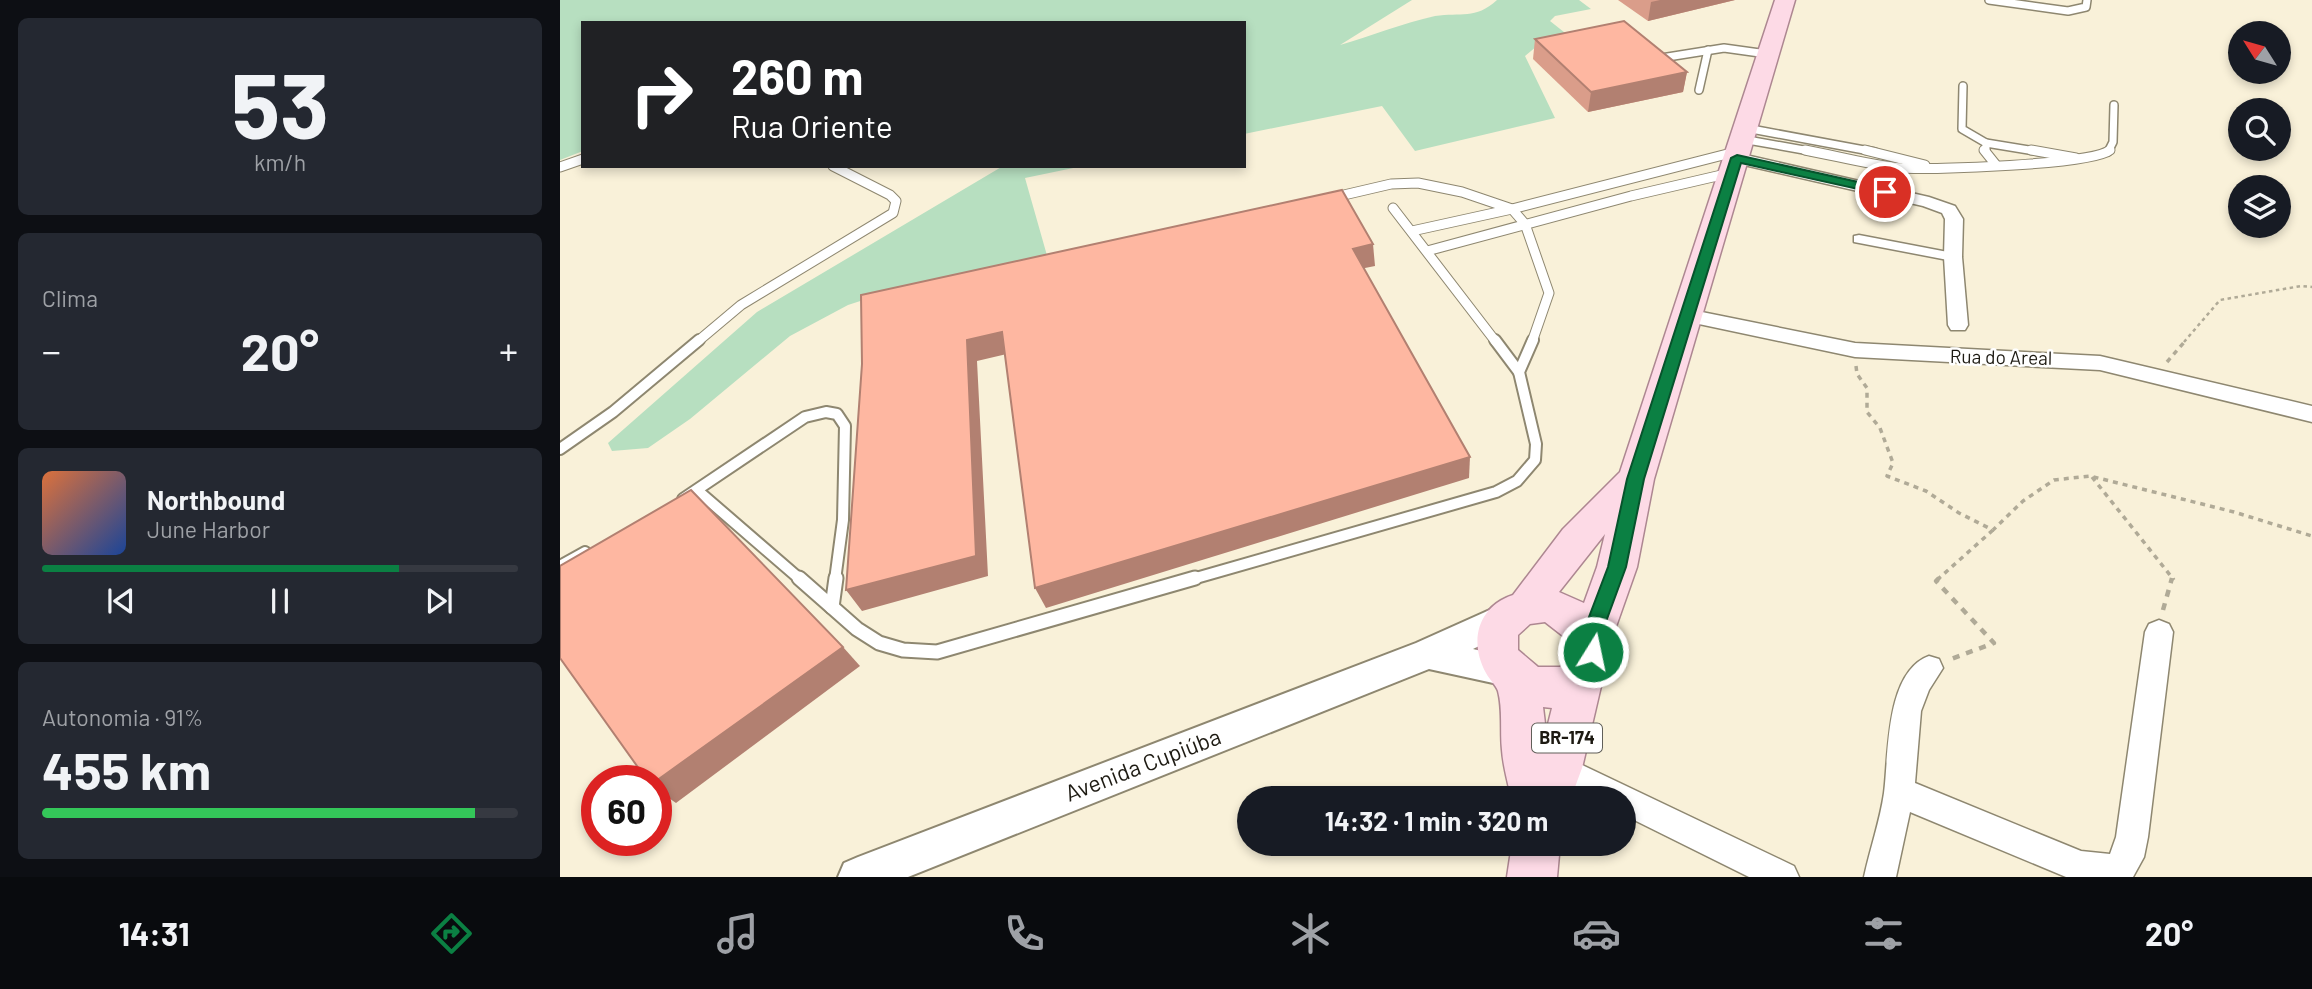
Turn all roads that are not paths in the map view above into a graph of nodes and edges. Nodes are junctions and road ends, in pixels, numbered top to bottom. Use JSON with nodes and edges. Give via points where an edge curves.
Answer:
{"nodes":[{"id":1,"x":1785,"y":0,"type":"edge"},
{"id":2,"x":1989,"y":0,"type":"edge"},
{"id":3,"x":2087,"y":0,"type":"edge"},
{"id":4,"x":1708,"y":50,"type":"junction"},
{"id":5,"x":1767,"y":54,"type":"junction"},
{"id":6,"x":1654,"y":59,"type":"edge"},
{"id":7,"x":1963,"y":86,"type":"dead end"},
{"id":8,"x":1699,"y":90,"type":"dead end"},
{"id":9,"x":2114,"y":105,"type":"dead end"},
{"id":10,"x":1986,"y":143,"type":"junction"},
{"id":11,"x":1739,"y":150,"type":"junction"},
{"id":12,"x":2033,"y":150,"type":"junction"},
{"id":13,"x":581,"y":160,"type":"edge"},
{"id":14,"x":2090,"y":160,"type":"junction"},
{"id":15,"x":1996,"y":165,"type":"junction"},
{"id":16,"x":2039,"y":165,"type":"junction"},
{"id":17,"x":560,"y":167,"type":"edge"},
{"id":18,"x":837,"y":168,"type":"edge"},
{"id":19,"x":1318,"y":201,"type":"edge"},
{"id":20,"x":1929,"y":202,"type":"joint"},
{"id":21,"x":1393,"y":208,"type":"dead end"},
{"id":22,"x":1512,"y":209,"type":"junction"},
{"id":23,"x":1525,"y":224,"type":"junction"},
{"id":24,"x":1412,"y":231,"type":"junction"},
{"id":25,"x":1859,"y":239,"type":"dead end"},
{"id":26,"x":1427,"y":251,"type":"junction"},
{"id":27,"x":1953,"y":257,"type":"junction"},
{"id":28,"x":1687,"y":316,"type":"junction"},
{"id":29,"x":1958,"y":325,"type":"dead end"},
{"id":30,"x":1519,"y":372,"type":"junction"},
{"id":31,"x":2312,"y":414,"type":"edge"},
{"id":32,"x":560,"y":449,"type":"edge"},
{"id":33,"x":1636,"y":479,"type":"junction"},
{"id":34,"x":698,"y":491,"type":"junction"},
{"id":35,"x":675,"y":503,"type":"edge"},
{"id":36,"x":595,"y":547,"type":"edge"},
{"id":37,"x":560,"y":566,"type":"edge"},
{"id":38,"x":832,"y":607,"type":"junction"},
{"id":39,"x":1521,"y":610,"type":"junction"},
{"id":40,"x":2159,"y":632,"type":"road end"},
{"id":41,"x":1428,"y":654,"type":"junction"},
{"id":42,"x":1586,"y":658,"type":"junction"},
{"id":43,"x":1929,"y":668,"type":"road end"},
{"id":44,"x":1513,"y":676,"type":"junction"},
{"id":45,"x":1546,"y":786,"type":"edge"},
{"id":46,"x":1548,"y":786,"type":"edge"},
{"id":47,"x":1899,"y":793,"type":"junction"},
{"id":48,"x":1636,"y":805,"type":"edge"},
{"id":49,"x":1534,"y":856,"type":"edge"},
{"id":50,"x":858,"y":877,"type":"edge"},
{"id":51,"x":1531,"y":877,"type":"edge"},
{"id":52,"x":1783,"y":877,"type":"edge"},
{"id":53,"x":1880,"y":877,"type":"edge"}],
"edges":[{"from":1,"to":5,"type":"main road","number":"BR-174"},
{"from":2,"to":3,"type":"lane","via":[[2068,11],[2086,7]]},
{"from":4,"to":5,"type":"lane"},
{"from":4,"to":6,"type":"lane"},
{"from":4,"to":8,"type":"lane"},
{"from":5,"to":11,"type":"main road","number":"BR-174"},
{"from":7,"to":10,"type":"lane","via":[[1962,130]]},
{"from":9,"to":14,"type":"lane","via":[[2110,151]]},
{"from":10,"to":12,"type":"lane"},
{"from":10,"to":15,"type":"lane","via":[[1984,150]]},
{"from":11,"to":15,"type":"lane","via":[[1895,167]]},
{"from":11,"to":20,"type":"street"},
{"from":11,"to":22,"type":"lane"},
{"from":11,"to":23,"type":"lane","via":[[1631,196]]},
{"from":11,"to":28,"type":"main road","number":"BR-174"},
{"from":12,"to":14,"type":"lane"},
{"from":12,"to":16,"type":"lane","via":[[2043,156]]},
{"from":13,"to":17,"type":"lane"},
{"from":14,"to":16,"type":"lane"},
{"from":15,"to":16,"type":"lane"},
{"from":18,"to":32,"type":"lane","via":[[890,195],[896,201],[893,213],[741,305],[613,412]]},
{"from":19,"to":22,"type":"lane","via":[[1372,187],[1419,183]]},
{"from":20,"to":27,"type":"street","via":[[1952,215]]},
{"from":21,"to":24,"type":"lane"},
{"from":22,"to":23,"type":"lane"},
{"from":22,"to":24,"type":"lane"},
{"from":23,"to":26,"type":"lane"},
{"from":23,"to":30,"type":"lane","via":[[1549,293]]},
{"from":24,"to":26,"type":"lane"},
{"from":25,"to":27,"type":"street"},
{"from":26,"to":30,"type":"lane"},
{"from":27,"to":29,"type":"street"},
{"from":28,"to":31,"type":"street","name":"Rua do Areal","via":[[1855,350],[2071,359],[2157,375]]},
{"from":28,"to":33,"type":"main road","number":"BR-174"},
{"from":30,"to":38,"type":"lane","via":[[1536,444],[1535,460],[1517,481],[1496,492],[937,652],[904,651],[870,640]]},
{"from":33,"to":39,"type":"main road","number":"BR-174","via":[[1572,544]]},
{"from":33,"to":42,"type":"main road","number":"BR-174","via":[[1617,567]]},
{"from":34,"to":35,"type":"lane"},
{"from":34,"to":38,"type":"lane"},
{"from":34,"to":38,"type":"lane","via":[[805,417],[837,414],[845,426],[843,520]]},
{"from":36,"to":37,"type":"lane"},
{"from":39,"to":41,"type":"street","name":"Avenida Cupiúba"},
{"from":39,"to":42,"type":"main road","via":[[1546,606],[1565,610],[1581,622]]},
{"from":39,"to":44,"type":"main road","number":"BR-174","via":[[1503,624],[1497,639],[1498,655]]},
{"from":40,"to":47,"type":"street","via":[[2132,837],[2120,868],[2105,872],[2081,867]]},
{"from":41,"to":44,"type":"street"},
{"from":41,"to":50,"type":"street","name":"Avenida Cupiúba"},
{"from":42,"to":44,"type":"main road","via":[[1563,687],[1541,689]]},
{"from":42,"to":46,"type":"main road","number":"BR-174"},
{"from":43,"to":47,"type":"street","via":[[1917,681],[1905,716]]},
{"from":44,"to":45,"type":"main road","number":"BR-174","via":[[1525,755]]},
{"from":47,"to":53,"type":"street"},
{"from":48,"to":52,"type":"street"},
{"from":49,"to":51,"type":"main road"}]}
